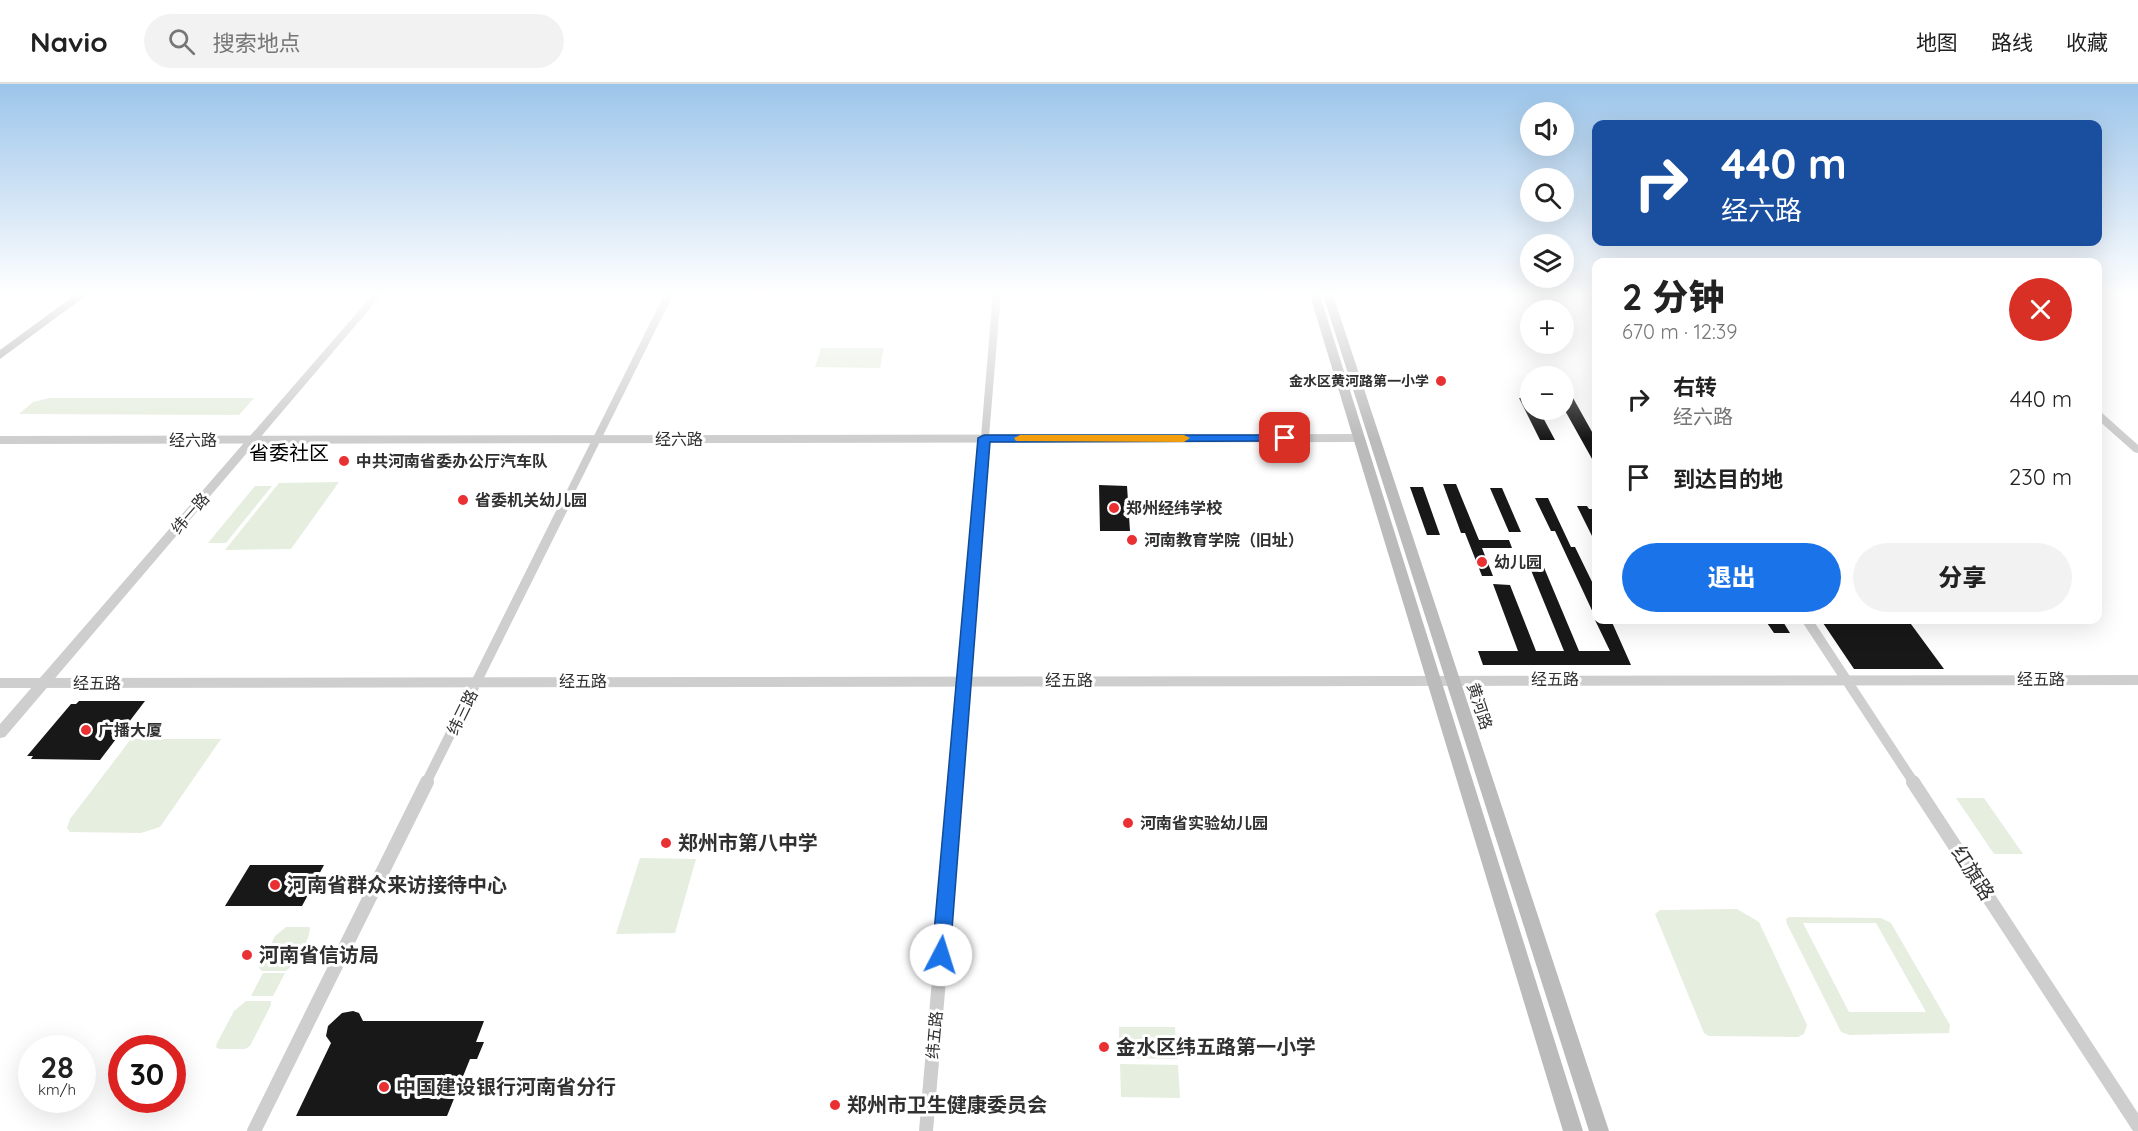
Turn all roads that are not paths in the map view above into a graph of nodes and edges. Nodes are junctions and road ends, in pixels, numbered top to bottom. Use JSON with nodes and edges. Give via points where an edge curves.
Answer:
{"nodes":[{"id":1,"x":20,"y":341,"type":"edge"},
{"id":2,"x":338,"y":341,"type":"edge"},
{"id":3,"x":646,"y":341,"type":"edge"},
{"id":4,"x":993,"y":341,"type":"edge"},
{"id":5,"x":1329,"y":341,"type":"edge"},
{"id":6,"x":1343,"y":341,"type":"edge"},
{"id":7,"x":0,"y":356,"type":"edge"},
{"id":8,"x":2102,"y":418,"type":"edge"},
{"id":9,"x":984,"y":438,"type":"junction"},
{"id":10,"x":1359,"y":438,"type":"junction"},
{"id":11,"x":597,"y":439,"type":"junction"},
{"id":12,"x":0,"y":440,"type":"edge"},
{"id":13,"x":253,"y":440,"type":"junction"},
{"id":14,"x":2138,"y":450,"type":"edge"},
{"id":15,"x":1810,"y":624,"type":"edge"},
{"id":16,"x":1433,"y":679,"type":"junction"},
{"id":17,"x":1452,"y":679,"type":"junction"},
{"id":18,"x":1846,"y":679,"type":"junction"},
{"id":19,"x":964,"y":680,"type":"junction"},
{"id":20,"x":2138,"y":680,"type":"edge"},
{"id":21,"x":477,"y":682,"type":"junction"},
{"id":22,"x":0,"y":683,"type":"edge"},
{"id":23,"x":43,"y":683,"type":"junction"},
{"id":24,"x":0,"y":733,"type":"edge"},
{"id":25,"x":2138,"y":1126,"type":"edge"},
{"id":26,"x":254,"y":1131,"type":"edge"},
{"id":27,"x":926,"y":1131,"type":"edge"},
{"id":28,"x":1573,"y":1131,"type":"edge"},
{"id":29,"x":1599,"y":1131,"type":"edge"}],
"edges":[{"from":1,"to":7,"type":"main road"},
{"from":2,"to":13,"type":"street","name":"纬一路"},
{"from":3,"to":11,"type":"street","name":"纬三路"},
{"from":4,"to":9,"type":"street","name":"纬五路"},
{"from":5,"to":10,"type":"main road"},
{"from":6,"to":17,"type":"main road","name":"黄河路"},
{"from":8,"to":14,"type":"street"},
{"from":9,"to":10,"type":"street","name":"经六路"},
{"from":9,"to":11,"type":"street","name":"经六路"},
{"from":9,"to":19,"type":"street","name":"纬五路"},
{"from":10,"to":16,"type":"main road"},
{"from":11,"to":13,"type":"street","name":"经六路"},
{"from":11,"to":21,"type":"street","name":"纬三路"},
{"from":12,"to":13,"type":"street","name":"经六路"},
{"from":13,"to":23,"type":"street","name":"纬一路"},
{"from":15,"to":18,"type":"street","name":"红旗路"},
{"from":16,"to":17,"type":"street","name":"经五路"},
{"from":16,"to":19,"type":"street","name":"经五路"},
{"from":16,"to":28,"type":"main road"},
{"from":17,"to":18,"type":"street","name":"经五路"},
{"from":17,"to":29,"type":"main road","name":"黄河路"},
{"from":18,"to":20,"type":"street","name":"经五路"},
{"from":18,"to":25,"type":"street","name":"红旗路"},
{"from":19,"to":21,"type":"street","name":"经五路"},
{"from":19,"to":27,"type":"street","name":"纬五路"},
{"from":21,"to":23,"type":"street","name":"经五路"},
{"from":21,"to":26,"type":"street","name":"纬三路"},
{"from":22,"to":23,"type":"street","name":"经五路"},
{"from":23,"to":24,"type":"street","name":"纬一路"}]}
